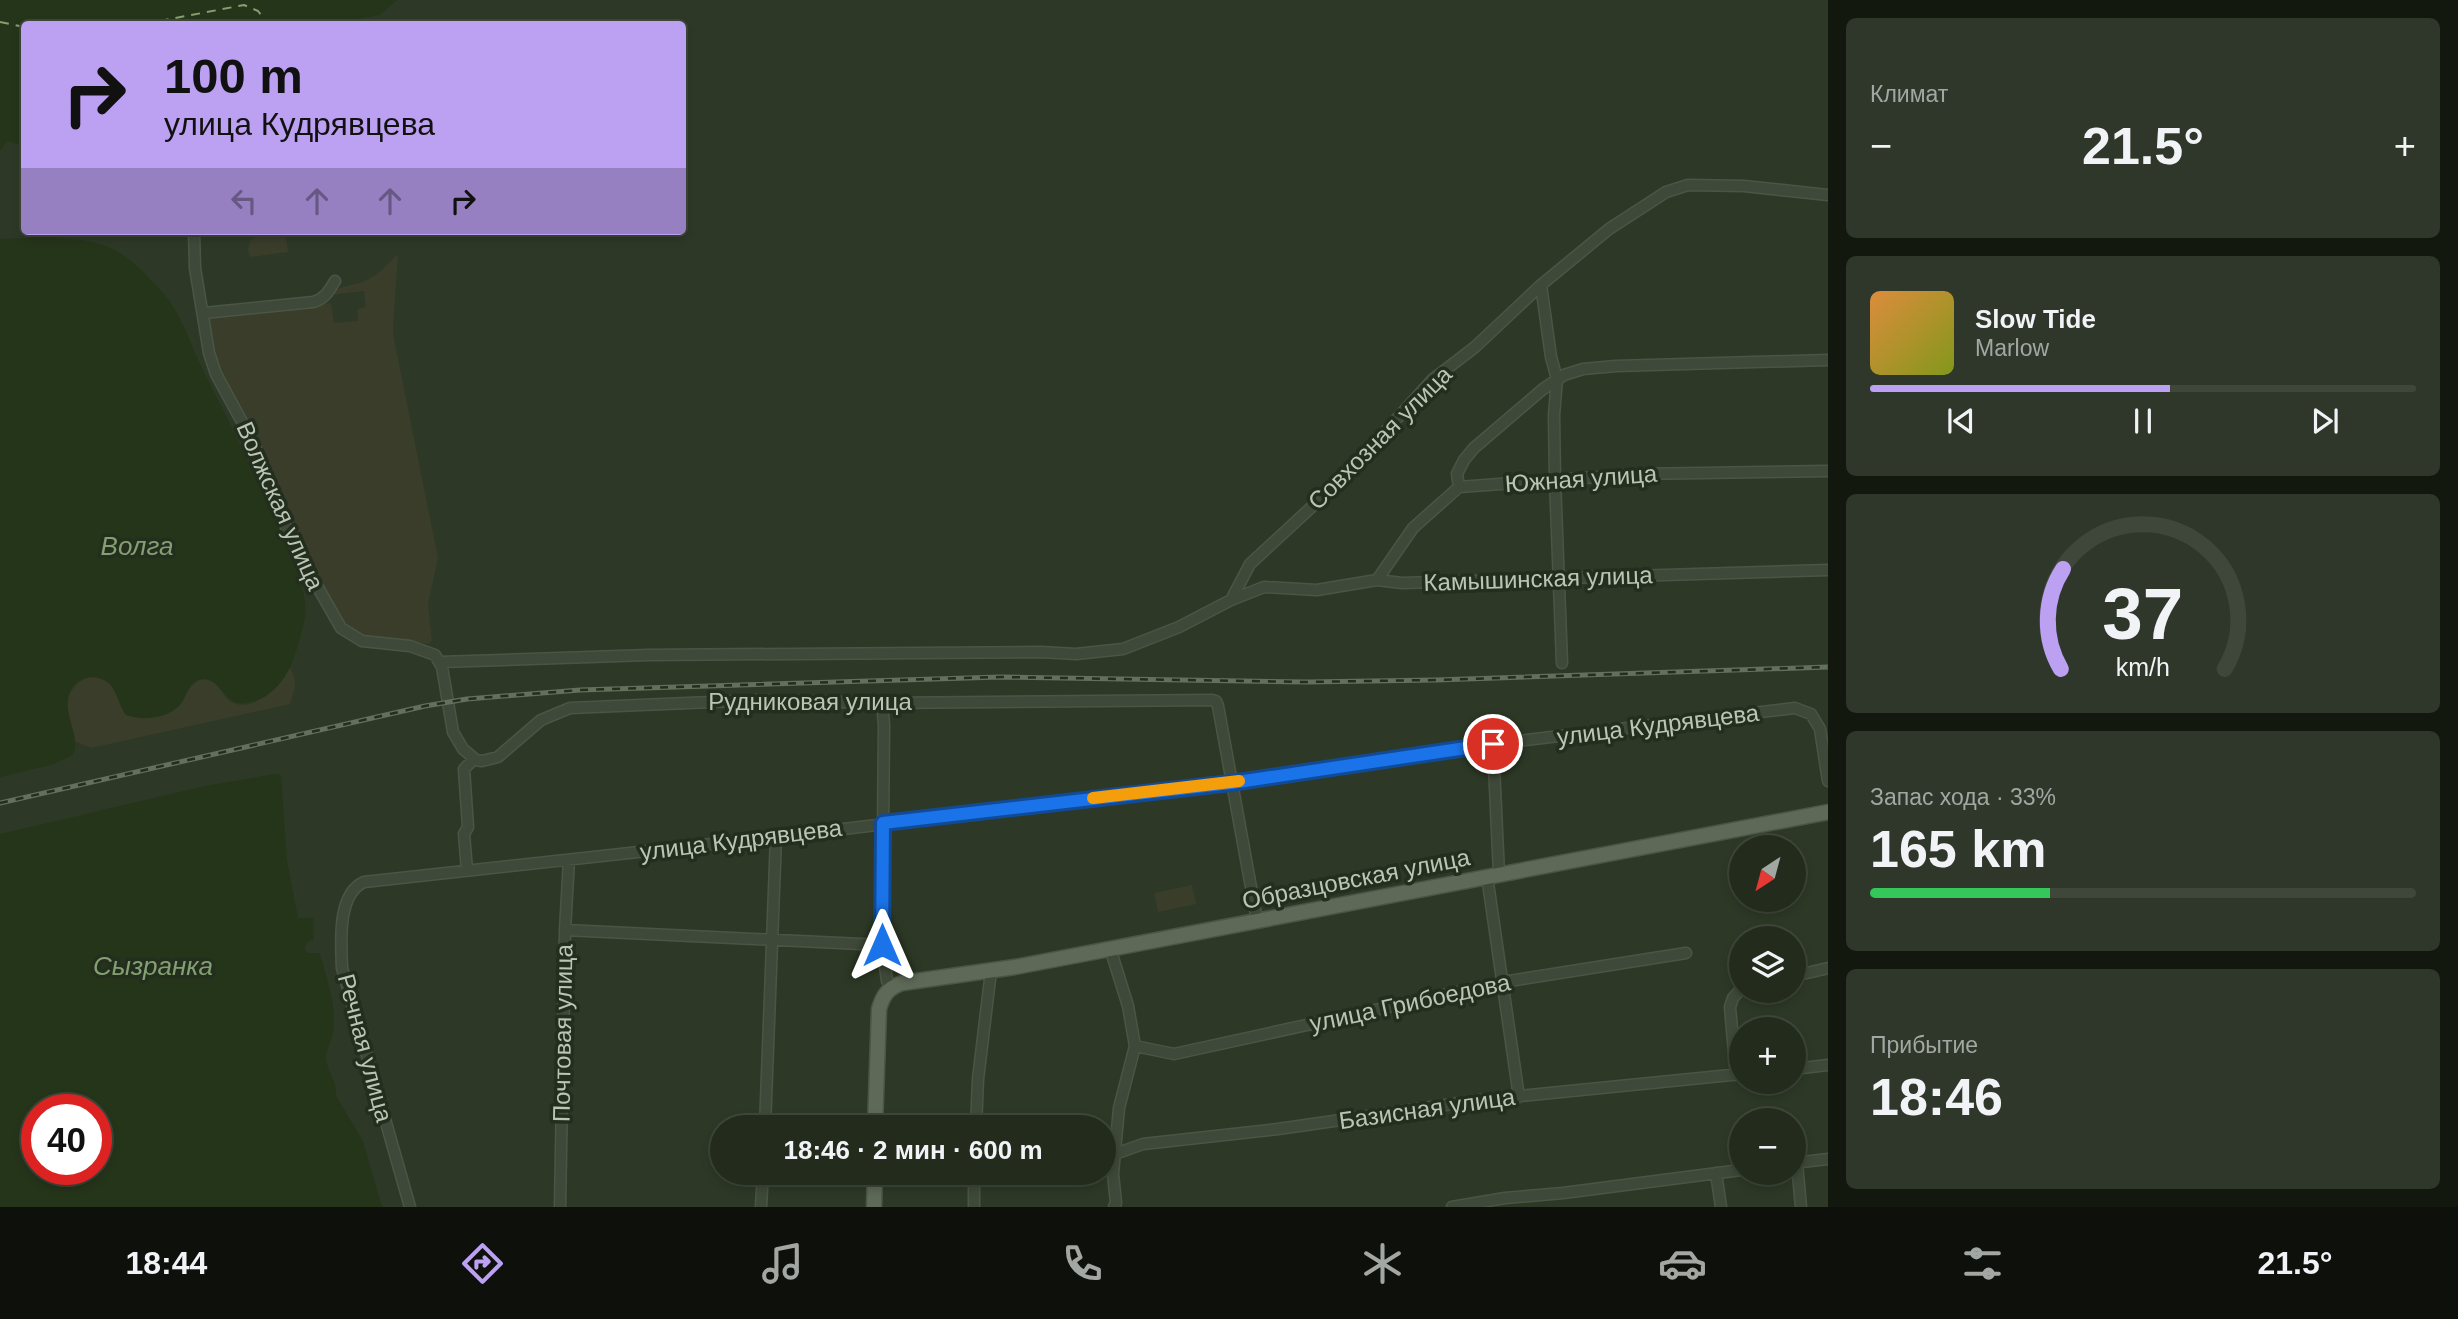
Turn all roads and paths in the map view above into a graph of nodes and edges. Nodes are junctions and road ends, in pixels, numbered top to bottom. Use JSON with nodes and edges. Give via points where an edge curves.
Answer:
{"nodes":[{"id":1,"x":1828,"y":195,"type":"edge"},
{"id":2,"x":194,"y":235,"type":"edge"},
{"id":3,"x":335,"y":281,"type":"dead end"},
{"id":4,"x":1541,"y":285,"type":"junction"},
{"id":5,"x":204,"y":313,"type":"junction"},
{"id":6,"x":1828,"y":360,"type":"edge"},
{"id":7,"x":1557,"y":379,"type":"junction"},
{"id":8,"x":1828,"y":471,"type":"edge"},
{"id":9,"x":1555,"y":480,"type":"junction"},
{"id":10,"x":1459,"y":487,"type":"junction"},
{"id":11,"x":1828,"y":570,"type":"edge"},
{"id":12,"x":1559,"y":578,"type":"junction"},
{"id":13,"x":1377,"y":580,"type":"junction"},
{"id":14,"x":1231,"y":600,"type":"junction"},
{"id":15,"x":440,"y":662,"type":"junction"},
{"id":16,"x":1562,"y":663,"type":"dead end"},
{"id":17,"x":882,"y":703,"type":"junction"},
{"id":18,"x":1493,"y":744,"type":"junction"},
{"id":19,"x":474,"y":759,"type":"junction"},
{"id":20,"x":1828,"y":782,"type":"edge"},
{"id":21,"x":1231,"y":783,"type":"junction"},
{"id":22,"x":1828,"y":812,"type":"edge"},
{"id":23,"x":883,"y":823,"type":"junction"},
{"id":24,"x":776,"y":837,"type":"junction"},
{"id":25,"x":569,"y":860,"type":"junction"},
{"id":26,"x":467,"y":870,"type":"junction"},
{"id":27,"x":1493,"y":875,"type":"junction"},
{"id":28,"x":352,"y":889,"type":"joint"},
{"id":29,"x":1257,"y":920,"type":"junction"},
{"id":30,"x":565,"y":930,"type":"junction"},
{"id":31,"x":773,"y":939,"type":"junction"},
{"id":32,"x":882,"y":945,"type":"junction"},
{"id":33,"x":1110,"y":948,"type":"junction"},
{"id":34,"x":1686,"y":953,"type":"dead end"},
{"id":35,"x":1828,"y":968,"type":"edge"},
{"id":36,"x":991,"y":971,"type":"junction"},
{"id":37,"x":1806,"y":973,"type":"edge"},
{"id":38,"x":1503,"y":982,"type":"junction"},
{"id":39,"x":892,"y":987,"type":"junction"},
{"id":40,"x":1135,"y":1046,"type":"junction"},
{"id":41,"x":1828,"y":1065,"type":"edge"},
{"id":42,"x":1806,"y":1068,"type":"edge"},
{"id":43,"x":1729,"y":1075,"type":"edge"},
{"id":44,"x":1519,"y":1097,"type":"junction"},
{"id":45,"x":766,"y":1115,"type":"edge"},
{"id":46,"x":875,"y":1115,"type":"edge"},
{"id":47,"x":976,"y":1115,"type":"edge"},
{"id":48,"x":1116,"y":1142,"type":"edge"},
{"id":49,"x":1116,"y":1154,"type":"edge"},
{"id":50,"x":1828,"y":1159,"type":"edge"},
{"id":51,"x":1806,"y":1162,"type":"edge"},
{"id":52,"x":1729,"y":1171,"type":"edge"},
{"id":53,"x":1716,"y":1173,"type":"junction"},
{"id":54,"x":762,"y":1185,"type":"edge"},
{"id":55,"x":875,"y":1185,"type":"edge"},
{"id":56,"x":974,"y":1185,"type":"edge"},
{"id":57,"x":1115,"y":1185,"type":"edge"},
{"id":58,"x":1798,"y":1185,"type":"edge"},
{"id":59,"x":1563,"y":1193,"type":"junction"},
{"id":60,"x":1117,"y":1206,"type":"edge"},
{"id":61,"x":410,"y":1207,"type":"edge"},
{"id":62,"x":560,"y":1207,"type":"edge"},
{"id":63,"x":761,"y":1207,"type":"edge"},
{"id":64,"x":874,"y":1207,"type":"edge"},
{"id":65,"x":974,"y":1207,"type":"edge"},
{"id":66,"x":1452,"y":1207,"type":"edge"},
{"id":67,"x":1564,"y":1207,"type":"edge"},
{"id":68,"x":1720,"y":1207,"type":"edge"},
{"id":69,"x":1801,"y":1207,"type":"edge"}],
"edges":[{"from":1,"to":4,"type":"street","name":"Совхозная улица","via":[[1688,185],[1666,192],[1609,229]]},
{"from":2,"to":5,"type":"street","name":"Волжская улица"},
{"from":3,"to":5,"type":"street","via":[[321,300],[313,302]]},
{"from":4,"to":7,"type":"street"},
{"from":4,"to":14,"type":"street","name":"Совхозная улица","via":[[1432,380],[1343,478],[1250,564]]},
{"from":5,"to":15,"type":"street","name":"Волжская улица","via":[[216,374],[254,444],[296,549],[336,621],[355,638],[419,648],[436,655]]},
{"from":6,"to":7,"type":"street","via":[[1616,366],[1583,369]]},
{"from":7,"to":9,"type":"street"},
{"from":7,"to":10,"type":"street","via":[[1474,448],[1457,474]]},
{"from":8,"to":9,"type":"street","name":"Южная улица"},
{"from":9,"to":10,"type":"street","name":"Южная улица"},
{"from":9,"to":12,"type":"street"},
{"from":10,"to":13,"type":"street","via":[[1413,528]]},
{"from":11,"to":12,"type":"street","name":"Камышинская улица"},
{"from":12,"to":13,"type":"street","name":"Камышинская улица"},
{"from":12,"to":16,"type":"street"},
{"from":13,"to":14,"type":"street","name":"Камышинская улица","via":[[1317,590],[1264,587]]},
{"from":14,"to":15,"type":"street","via":[[1134,645],[1099,652],[648,655]]},
{"from":15,"to":19,"type":"street","via":[[457,741]]},
{"from":17,"to":19,"type":"street","name":"Рудниковая улица","via":[[759,700],[569,708],[541,720],[498,757]]},
{"from":17,"to":21,"type":"street","name":"Рудниковая улица","via":[[1212,699],[1218,706]]},
{"from":17,"to":23,"type":"street"},
{"from":18,"to":20,"type":"street","name":"улица Кудрявцева","via":[[1795,709],[1811,714],[1819,729]]},
{"from":18,"to":21,"type":"street","name":"улица Кудрявцева"},
{"from":18,"to":27,"type":"street"},
{"from":19,"to":26,"type":"street","via":[[464,769]]},
{"from":21,"to":23,"type":"street","name":"улица Кудрявцева"},
{"from":21,"to":29,"type":"street"},
{"from":22,"to":27,"type":"main road","name":"Образцовская улица"},
{"from":23,"to":24,"type":"street","name":"улица Кудрявцева"},
{"from":23,"to":32,"type":"street"},
{"from":24,"to":25,"type":"street","name":"улица Кудрявцева"},
{"from":24,"to":31,"type":"street"},
{"from":25,"to":26,"type":"street","name":"улица Кудрявцева"},
{"from":25,"to":30,"type":"street","name":"Почтовая улица"},
{"from":26,"to":28,"type":"street","name":"улица Кудрявцева","via":[[364,883]]},
{"from":27,"to":29,"type":"main road","name":"Образцовская улица"},
{"from":27,"to":38,"type":"street"},
{"from":28,"to":61,"type":"street","name":"Речная улица","via":[[341,934],[342,968]]},
{"from":29,"to":33,"type":"main road","name":"Образцовская улица"},
{"from":30,"to":31,"type":"street"},
{"from":30,"to":62,"type":"street","name":"Почтовая улица"},
{"from":31,"to":32,"type":"street"},
{"from":31,"to":45,"type":"street"},
{"from":32,"to":39,"type":"street"},
{"from":33,"to":36,"type":"main road","name":"Образцовская улица"},
{"from":33,"to":40,"type":"street"},
{"from":34,"to":38,"type":"street","name":"улица Грибоедова"},
{"from":35,"to":37,"type":"street"},
{"from":36,"to":39,"type":"main road","name":"Образцовская улица"},
{"from":36,"to":47,"type":"street"},
{"from":38,"to":40,"type":"street","name":"улица Грибоедова","via":[[1174,1054]]},
{"from":38,"to":44,"type":"street"},
{"from":39,"to":46,"type":"main road","via":[[882,997],[878,1017]]},
{"from":40,"to":48,"type":"street","via":[[1119,1108]]},
{"from":41,"to":42,"type":"street"},
{"from":43,"to":44,"type":"street","name":"Базисная улица"},
{"from":44,"to":49,"type":"street","name":"Базисная улица","via":[[1143,1144]]},
{"from":50,"to":51,"type":"street"},
{"from":52,"to":53,"type":"street"},
{"from":53,"to":59,"type":"street"},
{"from":53,"to":68,"type":"street"},
{"from":54,"to":63,"type":"street"},
{"from":55,"to":64,"type":"main road"},
{"from":56,"to":65,"type":"street"},
{"from":57,"to":60,"type":"street"},
{"from":58,"to":69,"type":"street"},
{"from":59,"to":66,"type":"street"},
{"from":59,"to":67,"type":"street"}]}
